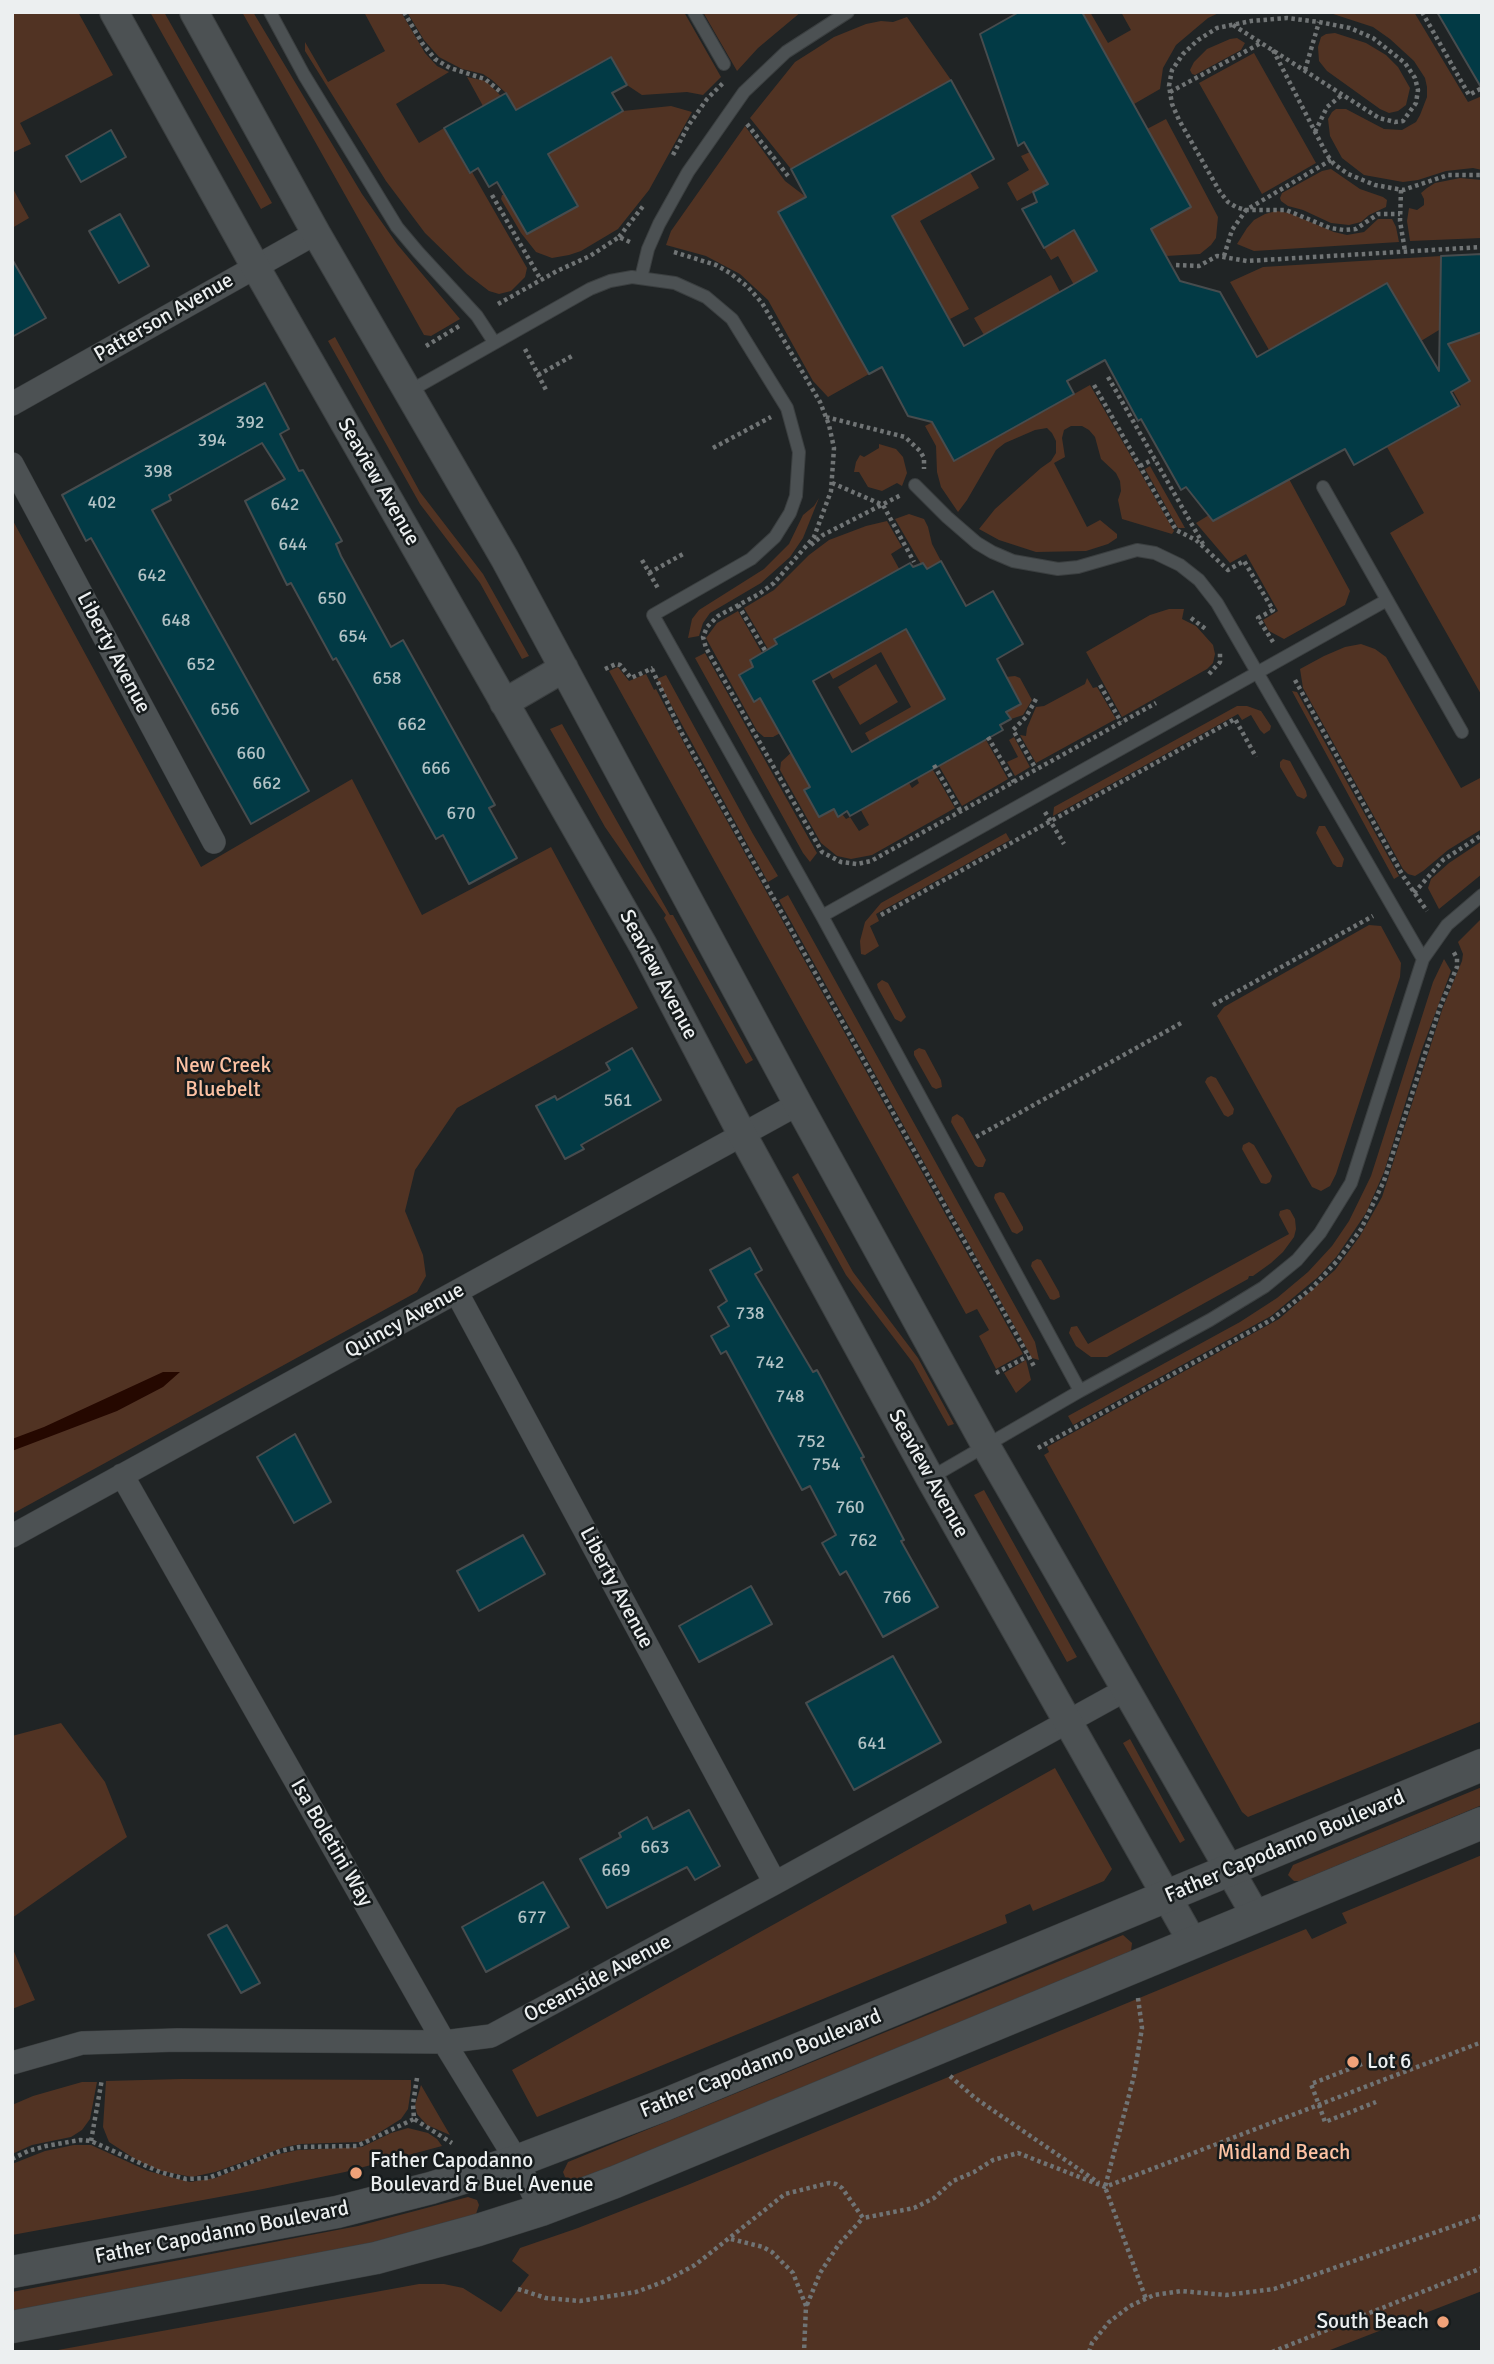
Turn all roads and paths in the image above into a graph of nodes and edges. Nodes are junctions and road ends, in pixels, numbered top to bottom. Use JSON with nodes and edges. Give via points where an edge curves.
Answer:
{"nodes":[{"id":1,"x":114,"y":12,"type":"edge"},
{"id":2,"x":194,"y":12,"type":"edge"},
{"id":3,"x":270,"y":12,"type":"edge"},
{"id":4,"x":404,"y":12,"type":"edge"},
{"id":5,"x":694,"y":12,"type":"edge"},
{"id":6,"x":848,"y":12,"type":"edge"},
{"id":7,"x":1422,"y":12,"type":"edge"},
{"id":8,"x":1319,"y":22,"type":"junction"},
{"id":9,"x":1233,"y":25,"type":"junction"},
{"id":10,"x":1262,"y":43,"type":"junction"},
{"id":11,"x":1273,"y":50,"type":"junction"},
{"id":12,"x":724,"y":64,"type":"dead end"},
{"id":13,"x":1305,"y":70,"type":"junction"},
{"id":14,"x":1482,"y":88,"type":"edge"},
{"id":15,"x":1170,"y":92,"type":"junction"},
{"id":16,"x":502,"y":93,"type":"dead end"},
{"id":17,"x":1342,"y":95,"type":"junction"},
{"id":18,"x":747,"y":124,"type":"dead end"},
{"id":19,"x":1315,"y":132,"type":"junction"},
{"id":20,"x":1331,"y":160,"type":"junction"},
{"id":21,"x":1482,"y":175,"type":"edge"},
{"id":22,"x":788,"y":176,"type":"dead end"},
{"id":23,"x":1401,"y":190,"type":"junction"},
{"id":24,"x":492,"y":195,"type":"dead end"},
{"id":25,"x":1246,"y":210,"type":"junction"},
{"id":26,"x":1400,"y":214,"type":"junction"},
{"id":27,"x":316,"y":233,"type":"junction"},
{"id":28,"x":634,"y":244,"type":"dead end"},
{"id":29,"x":1482,"y":247,"type":"edge"},
{"id":30,"x":1405,"y":251,"type":"junction"},
{"id":31,"x":674,"y":252,"type":"dead end"},
{"id":32,"x":1224,"y":256,"type":"junction"},
{"id":33,"x":1176,"y":265,"type":"dead end"},
{"id":34,"x":255,"y":266,"type":"junction"},
{"id":35,"x":641,"y":278,"type":"junction"},
{"id":36,"x":541,"y":280,"type":"junction"},
{"id":37,"x":498,"y":304,"type":"dead end"},
{"id":38,"x":467,"y":322,"type":"dead end"},
{"id":39,"x":495,"y":342,"type":"junction"},
{"id":40,"x":425,"y":346,"type":"dead end"},
{"id":41,"x":525,"y":349,"type":"dead end"},
{"id":42,"x":572,"y":356,"type":"dead end"},
{"id":43,"x":538,"y":374,"type":"junction"},
{"id":44,"x":1108,"y":377,"type":"dead end"},
{"id":45,"x":1094,"y":385,"type":"dead end"},
{"id":46,"x":546,"y":390,"type":"dead end"},
{"id":47,"x":408,"y":392,"type":"junction"},
{"id":48,"x":12,"y":404,"type":"edge"},
{"id":49,"x":781,"y":412,"type":"dead end"},
{"id":50,"x":826,"y":417,"type":"junction"},
{"id":51,"x":713,"y":448,"type":"dead end"},
{"id":52,"x":1154,"y":458,"type":"junction"},
{"id":53,"x":12,"y":464,"type":"edge"},
{"id":54,"x":1140,"y":467,"type":"junction"},
{"id":55,"x":832,"y":483,"type":"junction"},
{"id":56,"x":915,"y":485,"type":"junction"},
{"id":57,"x":1323,"y":487,"type":"dead end"},
{"id":58,"x":883,"y":505,"type":"junction"},
{"id":59,"x":1204,"y":546,"type":"junction"},
{"id":60,"x":805,"y":550,"type":"junction"},
{"id":61,"x":683,"y":554,"type":"dead end"},
{"id":62,"x":642,"y":560,"type":"dead end"},
{"id":63,"x":914,"y":562,"type":"dead end"},
{"id":64,"x":649,"y":572,"type":"junction"},
{"id":65,"x":660,"y":593,"type":"dead end"},
{"id":66,"x":1387,"y":600,"type":"junction"},
{"id":67,"x":738,"y":605,"type":"junction"},
{"id":68,"x":1191,"y":618,"type":"dead end"},
{"id":69,"x":1214,"y":639,"type":"dead end"},
{"id":70,"x":1273,"y":643,"type":"dead end"},
{"id":71,"x":1219,"y":646,"type":"dead end"},
{"id":72,"x":766,"y":652,"type":"dead end"},
{"id":73,"x":661,"y":664,"type":"dead end"},
{"id":74,"x":564,"y":668,"type":"junction"},
{"id":75,"x":605,"y":669,"type":"dead end"},
{"id":76,"x":652,"y":669,"type":"junction"},
{"id":77,"x":1257,"y":673,"type":"junction"},
{"id":78,"x":1201,"y":678,"type":"dead end"},
{"id":79,"x":1295,"y":680,"type":"dead end"},
{"id":80,"x":1100,"y":685,"type":"dead end"},
{"id":81,"x":1167,"y":697,"type":"dead end"},
{"id":82,"x":1036,"y":699,"type":"dead end"},
{"id":83,"x":504,"y":703,"type":"junction"},
{"id":84,"x":1121,"y":722,"type":"junction"},
{"id":85,"x":1462,"y":732,"type":"dead end"},
{"id":86,"x":988,"y":737,"type":"dead end"},
{"id":87,"x":1256,"y":757,"type":"dead end"},
{"id":88,"x":934,"y":765,"type":"dead end"},
{"id":89,"x":1036,"y":769,"type":"junction"},
{"id":90,"x":1014,"y":782,"type":"junction"},
{"id":91,"x":1045,"y":811,"type":"dead end"},
{"id":92,"x":961,"y":812,"type":"junction"},
{"id":93,"x":1051,"y":821,"type":"junction"},
{"id":94,"x":1008,"y":832,"type":"dead end"},
{"id":95,"x":1482,"y":835,"type":"edge"},
{"id":96,"x":1014,"y":841,"type":"junction"},
{"id":97,"x":214,"y":842,"type":"dead end"},
{"id":98,"x":1064,"y":844,"type":"dead end"},
{"id":99,"x":825,"y":854,"type":"junction"},
{"id":100,"x":821,"y":860,"type":"dead end"},
{"id":101,"x":1414,"y":893,"type":"junction"},
{"id":102,"x":1482,"y":895,"type":"edge"},
{"id":103,"x":1427,"y":911,"type":"dead end"},
{"id":104,"x":881,"y":915,"type":"dead end"},
{"id":105,"x":821,"y":916,"type":"junction"},
{"id":106,"x":1373,"y":916,"type":"dead end"},
{"id":107,"x":1423,"y":959,"type":"junction"},
{"id":108,"x":1213,"y":1005,"type":"dead end"},
{"id":109,"x":1183,"y":1022,"type":"dead end"},
{"id":110,"x":797,"y":1104,"type":"junction"},
{"id":111,"x":742,"y":1134,"type":"junction"},
{"id":112,"x":976,"y":1137,"type":"dead end"},
{"id":113,"x":457,"y":1293,"type":"junction"},
{"id":114,"x":1028,"y":1356,"type":"junction"},
{"id":115,"x":1035,"y":1368,"type":"dead end"},
{"id":116,"x":996,"y":1373,"type":"dead end"},
{"id":117,"x":1080,"y":1391,"type":"junction"},
{"id":118,"x":986,"y":1446,"type":"junction"},
{"id":119,"x":121,"y":1475,"type":"junction"},
{"id":120,"x":930,"y":1478,"type":"junction"},
{"id":121,"x":12,"y":1536,"type":"edge"},
{"id":122,"x":1127,"y":1689,"type":"junction"},
{"id":123,"x":1067,"y":1721,"type":"junction"},
{"id":124,"x":1482,"y":1765,"type":"edge"},
{"id":125,"x":1482,"y":1823,"type":"edge"},
{"id":126,"x":1231,"y":1870,"type":"junction"},
{"id":127,"x":775,"y":1883,"type":"junction"},
{"id":128,"x":1167,"y":1897,"type":"junction"},
{"id":129,"x":1256,"y":1916,"type":"junction"},
{"id":130,"x":1193,"y":1943,"type":"junction"},
{"id":131,"x":1138,"y":1993,"type":"dead end"},
{"id":132,"x":444,"y":2042,"type":"junction"},
{"id":133,"x":1482,"y":2042,"type":"edge"},
{"id":134,"x":12,"y":2063,"type":"edge"},
{"id":135,"x":1362,"y":2064,"type":"dead end"},
{"id":136,"x":947,"y":2072,"type":"dead end"},
{"id":137,"x":417,"y":2077,"type":"dead end"},
{"id":138,"x":102,"y":2079,"type":"dead end"},
{"id":139,"x":1376,"y":2102,"type":"dead end"},
{"id":140,"x":1319,"y":2105,"type":"junction"},
{"id":141,"x":414,"y":2119,"type":"junction"},
{"id":142,"x":91,"y":2141,"type":"junction"},
{"id":143,"x":452,"y":2143,"type":"dead end"},
{"id":144,"x":12,"y":2159,"type":"edge"},
{"id":145,"x":517,"y":2161,"type":"junction"},
{"id":146,"x":1105,"y":2187,"type":"junction"},
{"id":147,"x":541,"y":2210,"type":"junction"},
{"id":148,"x":1482,"y":2216,"type":"edge"},
{"id":149,"x":863,"y":2218,"type":"junction"},
{"id":150,"x":730,"y":2239,"type":"junction"},
{"id":151,"x":1482,"y":2268,"type":"edge"},
{"id":152,"x":12,"y":2272,"type":"edge"},
{"id":153,"x":518,"y":2289,"type":"dead end"},
{"id":154,"x":1146,"y":2299,"type":"junction"},
{"id":155,"x":806,"y":2306,"type":"junction"},
{"id":156,"x":12,"y":2327,"type":"edge"},
{"id":157,"x":1279,"y":2350,"type":"edge"},
{"id":158,"x":804,"y":2352,"type":"edge"},
{"id":159,"x":1089,"y":2352,"type":"edge"},
{"id":160,"x":1272,"y":2352,"type":"edge"}],
"edges":[{"from":1,"to":34,"type":"street","name":"Seaview Avenue"},
{"from":2,"to":27,"type":"street"},
{"from":3,"to":39,"type":"lane","via":[[397,227]]},
{"from":4,"to":16,"type":"path","via":[[435,59],[485,79]]},
{"from":5,"to":12,"type":"lane"},
{"from":6,"to":35,"type":"lane","via":[[786,52],[744,92],[659,224]]},
{"from":7,"to":14,"type":"path","via":[[1469,95]]},
{"from":8,"to":9,"type":"path","via":[[1287,18]]},
{"from":8,"to":13,"type":"path"},
{"from":8,"to":17,"type":"path","via":[[1350,28],[1389,48],[1405,63],[1419,90],[1411,113],[1395,122],[1379,118]]},
{"from":9,"to":10,"type":"path"},
{"from":9,"to":15,"type":"path","via":[[1217,28],[1183,54],[1172,70]]},
{"from":10,"to":11,"type":"path"},
{"from":10,"to":15,"type":"path"},
{"from":11,"to":13,"type":"path"},
{"from":11,"to":19,"type":"path"},
{"from":13,"to":17,"type":"path"},
{"from":15,"to":25,"type":"path","via":[[1179,120],[1220,192],[1228,202]]},
{"from":17,"to":19,"type":"path","via":[[1327,107]]},
{"from":18,"to":22,"type":"path"},
{"from":19,"to":20,"type":"path"},
{"from":20,"to":23,"type":"path","via":[[1362,180]]},
{"from":20,"to":25,"type":"path"},
{"from":21,"to":23,"type":"path","via":[[1448,175]]},
{"from":23,"to":26,"type":"path"},
{"from":24,"to":36,"type":"path"},
{"from":25,"to":26,"type":"path","via":[[1286,209],[1344,230],[1356,229],[1378,214]]},
{"from":25,"to":32,"type":"path","via":[[1232,230]]},
{"from":26,"to":30,"type":"path"},
{"from":27,"to":34,"type":"street","name":"Patterson Avenue"},
{"from":27,"to":47,"type":"street"},
{"from":28,"to":36,"type":"path","via":[[619,237]]},
{"from":29,"to":30,"type":"path"},
{"from":30,"to":32,"type":"path","via":[[1247,261]]},
{"from":31,"to":50,"type":"path","via":[[716,265],[748,287],[771,317]]},
{"from":32,"to":33,"type":"path","via":[[1199,266]]},
{"from":34,"to":48,"type":"street","name":"Patterson Avenue"},
{"from":34,"to":83,"type":"street","name":"Seaview Avenue"},
{"from":35,"to":39,"type":"lane","via":[[610,281],[590,289]]},
{"from":35,"to":105,"type":"lane","via":[[675,283],[706,297],[732,319],[787,408],[799,452],[796,496],[775,537],[751,559],[653,615]]},
{"from":36,"to":37,"type":"path"},
{"from":38,"to":40,"type":"path"},
{"from":39,"to":47,"type":"lane"},
{"from":41,"to":43,"type":"path"},
{"from":42,"to":43,"type":"path"},
{"from":43,"to":46,"type":"path"},
{"from":44,"to":52,"type":"path"},
{"from":45,"to":54,"type":"path"},
{"from":47,"to":74,"type":"street"},
{"from":49,"to":51,"type":"path"},
{"from":50,"to":55,"type":"path","via":[[834,447]]},
{"from":50,"to":56,"type":"path","via":[[896,434],[914,443],[924,458],[923,475]]},
{"from":52,"to":54,"type":"path"},
{"from":52,"to":59,"type":"path"},
{"from":53,"to":97,"type":"street","name":"Liberty Avenue"},
{"from":54,"to":59,"type":"path","via":[[1176,530]]},
{"from":55,"to":58,"type":"path"},
{"from":55,"to":60,"type":"path","via":[[823,517]]},
{"from":56,"to":58,"type":"path"},
{"from":56,"to":77,"type":"lane","via":[[977,543],[1013,561],[1058,569],[1137,550],[1180,565],[1217,603]]},
{"from":57,"to":66,"type":"lane"},
{"from":58,"to":60,"type":"path","via":[[823,535]]},
{"from":58,"to":63,"type":"path"},
{"from":59,"to":70,"type":"path","via":[[1228,570],[1244,561],[1273,610],[1258,618]]},
{"from":60,"to":67,"type":"path","via":[[774,583]]},
{"from":61,"to":64,"type":"path"},
{"from":62,"to":64,"type":"path"},
{"from":64,"to":65,"type":"path"},
{"from":66,"to":77,"type":"lane"},
{"from":66,"to":85,"type":"lane"},
{"from":67,"to":72,"type":"path"},
{"from":67,"to":99,"type":"path","via":[[712,621],[704,642]]},
{"from":68,"to":69,"type":"path"},
{"from":71,"to":78,"type":"path","via":[[1217,667]]},
{"from":73,"to":76,"type":"path"},
{"from":74,"to":83,"type":"street"},
{"from":74,"to":110,"type":"street"},
{"from":75,"to":76,"type":"path","via":[[621,665],[631,678]]},
{"from":76,"to":114,"type":"path","via":[[680,730]]},
{"from":77,"to":105,"type":"lane"},
{"from":77,"to":107,"type":"lane"},
{"from":79,"to":101,"type":"path"},
{"from":80,"to":84,"type":"path"},
{"from":81,"to":84,"type":"path"},
{"from":82,"to":89,"type":"path","via":[[1013,730]]},
{"from":83,"to":111,"type":"street","name":"Seaview Avenue","via":[[643,945]]},
{"from":84,"to":89,"type":"path"},
{"from":86,"to":90,"type":"path"},
{"from":87,"to":93,"type":"path","via":[[1235,719]]},
{"from":88,"to":92,"type":"path"},
{"from":89,"to":90,"type":"path"},
{"from":90,"to":92,"type":"path"},
{"from":91,"to":93,"type":"path"},
{"from":92,"to":99,"type":"path","via":[[871,861],[841,862]]},
{"from":93,"to":96,"type":"path"},
{"from":93,"to":98,"type":"path"},
{"from":94,"to":96,"type":"path"},
{"from":95,"to":101,"type":"path","via":[[1443,860]]},
{"from":96,"to":104,"type":"path"},
{"from":99,"to":100,"type":"path"},
{"from":101,"to":103,"type":"path"},
{"from":102,"to":107,"type":"lane","via":[[1440,932]]},
{"from":105,"to":117,"type":"lane"},
{"from":106,"to":108,"type":"path"},
{"from":107,"to":117,"type":"lane","via":[[1351,1183],[1320,1233],[1264,1287]]},
{"from":109,"to":112,"type":"path"},
{"from":110,"to":111,"type":"street","name":"Quincy Avenue"},
{"from":110,"to":118,"type":"street"},
{"from":111,"to":113,"type":"street","name":"Quincy Avenue"},
{"from":111,"to":120,"type":"street","name":"Seaview Avenue"},
{"from":113,"to":119,"type":"street","name":"Quincy Avenue"},
{"from":113,"to":127,"type":"street","name":"Liberty Avenue"},
{"from":114,"to":115,"type":"path"},
{"from":114,"to":116,"type":"path"},
{"from":117,"to":118,"type":"lane"},
{"from":118,"to":120,"type":"lane"},
{"from":118,"to":122,"type":"street"},
{"from":119,"to":121,"type":"street","name":"Quincy Avenue"},
{"from":119,"to":132,"type":"street","name":"Isa Boletini Way"},
{"from":120,"to":123,"type":"street","name":"Seaview Avenue"},
{"from":122,"to":123,"type":"street","name":"Oceanside Avenue"},
{"from":122,"to":126,"type":"street"},
{"from":123,"to":127,"type":"street","name":"Oceanside Avenue"},
{"from":123,"to":128,"type":"street","name":"Seaview Avenue"},
{"from":124,"to":126,"type":"main road","name":"Father Capodanno Boulevard"},
{"from":125,"to":129,"type":"main road"},
{"from":126,"to":128,"type":"main road","name":"Father Capodanno Boulevard"},
{"from":126,"to":129,"type":"street"},
{"from":127,"to":132,"type":"street","name":"Oceanside Avenue","via":[[491,2036]]},
{"from":128,"to":130,"type":"street","name":"Seaview Avenue"},
{"from":128,"to":145,"type":"main road","name":"Father Capodanno Boulevard"},
{"from":129,"to":130,"type":"main road"},
{"from":130,"to":147,"type":"main road"},
{"from":131,"to":146,"type":"path","via":[[1142,2028],[1134,2076]]},
{"from":132,"to":134,"type":"street","name":"Oceanside Avenue","via":[[82,2043]]},
{"from":132,"to":145,"type":"street","name":"Isa Boletini Way"},
{"from":133,"to":140,"type":"path"},
{"from":135,"to":140,"type":"path","via":[[1311,2084]]},
{"from":136,"to":146,"type":"path","via":[[975,2098]]},
{"from":137,"to":141,"type":"path"},
{"from":138,"to":142,"type":"path"},
{"from":139,"to":140,"type":"path","via":[[1325,2122]]},
{"from":140,"to":146,"type":"path"},
{"from":141,"to":142,"type":"path","via":[[357,2146],[299,2147],[195,2179],[160,2172]]},
{"from":141,"to":143,"type":"path"},
{"from":142,"to":144,"type":"path","via":[[46,2146]]},
{"from":145,"to":147,"type":"street","name":"Isa Boletini Way"},
{"from":145,"to":152,"type":"main road","name":"Father Capodanno Boulevard","via":[[337,2212]]},
{"from":146,"to":149,"type":"path","via":[[1018,2153],[953,2181],[915,2208]]},
{"from":146,"to":154,"type":"path"},
{"from":147,"to":156,"type":"main road","via":[[376,2258]]},
{"from":148,"to":154,"type":"path","via":[[1274,2289],[1226,2295],[1181,2291]]},
{"from":149,"to":150,"type":"path","via":[[842,2188],[829,2183],[785,2194]]},
{"from":149,"to":155,"type":"path","via":[[820,2273]]},
{"from":150,"to":153,"type":"path","via":[[695,2265],[636,2292],[580,2301],[546,2298]]},
{"from":150,"to":155,"type":"path","via":[[772,2252],[793,2273]]},
{"from":151,"to":157,"type":"path"},
{"from":154,"to":159,"type":"path","via":[[1108,2322]]},
{"from":155,"to":158,"type":"path"},
{"from":157,"to":160,"type":"path"}]}
